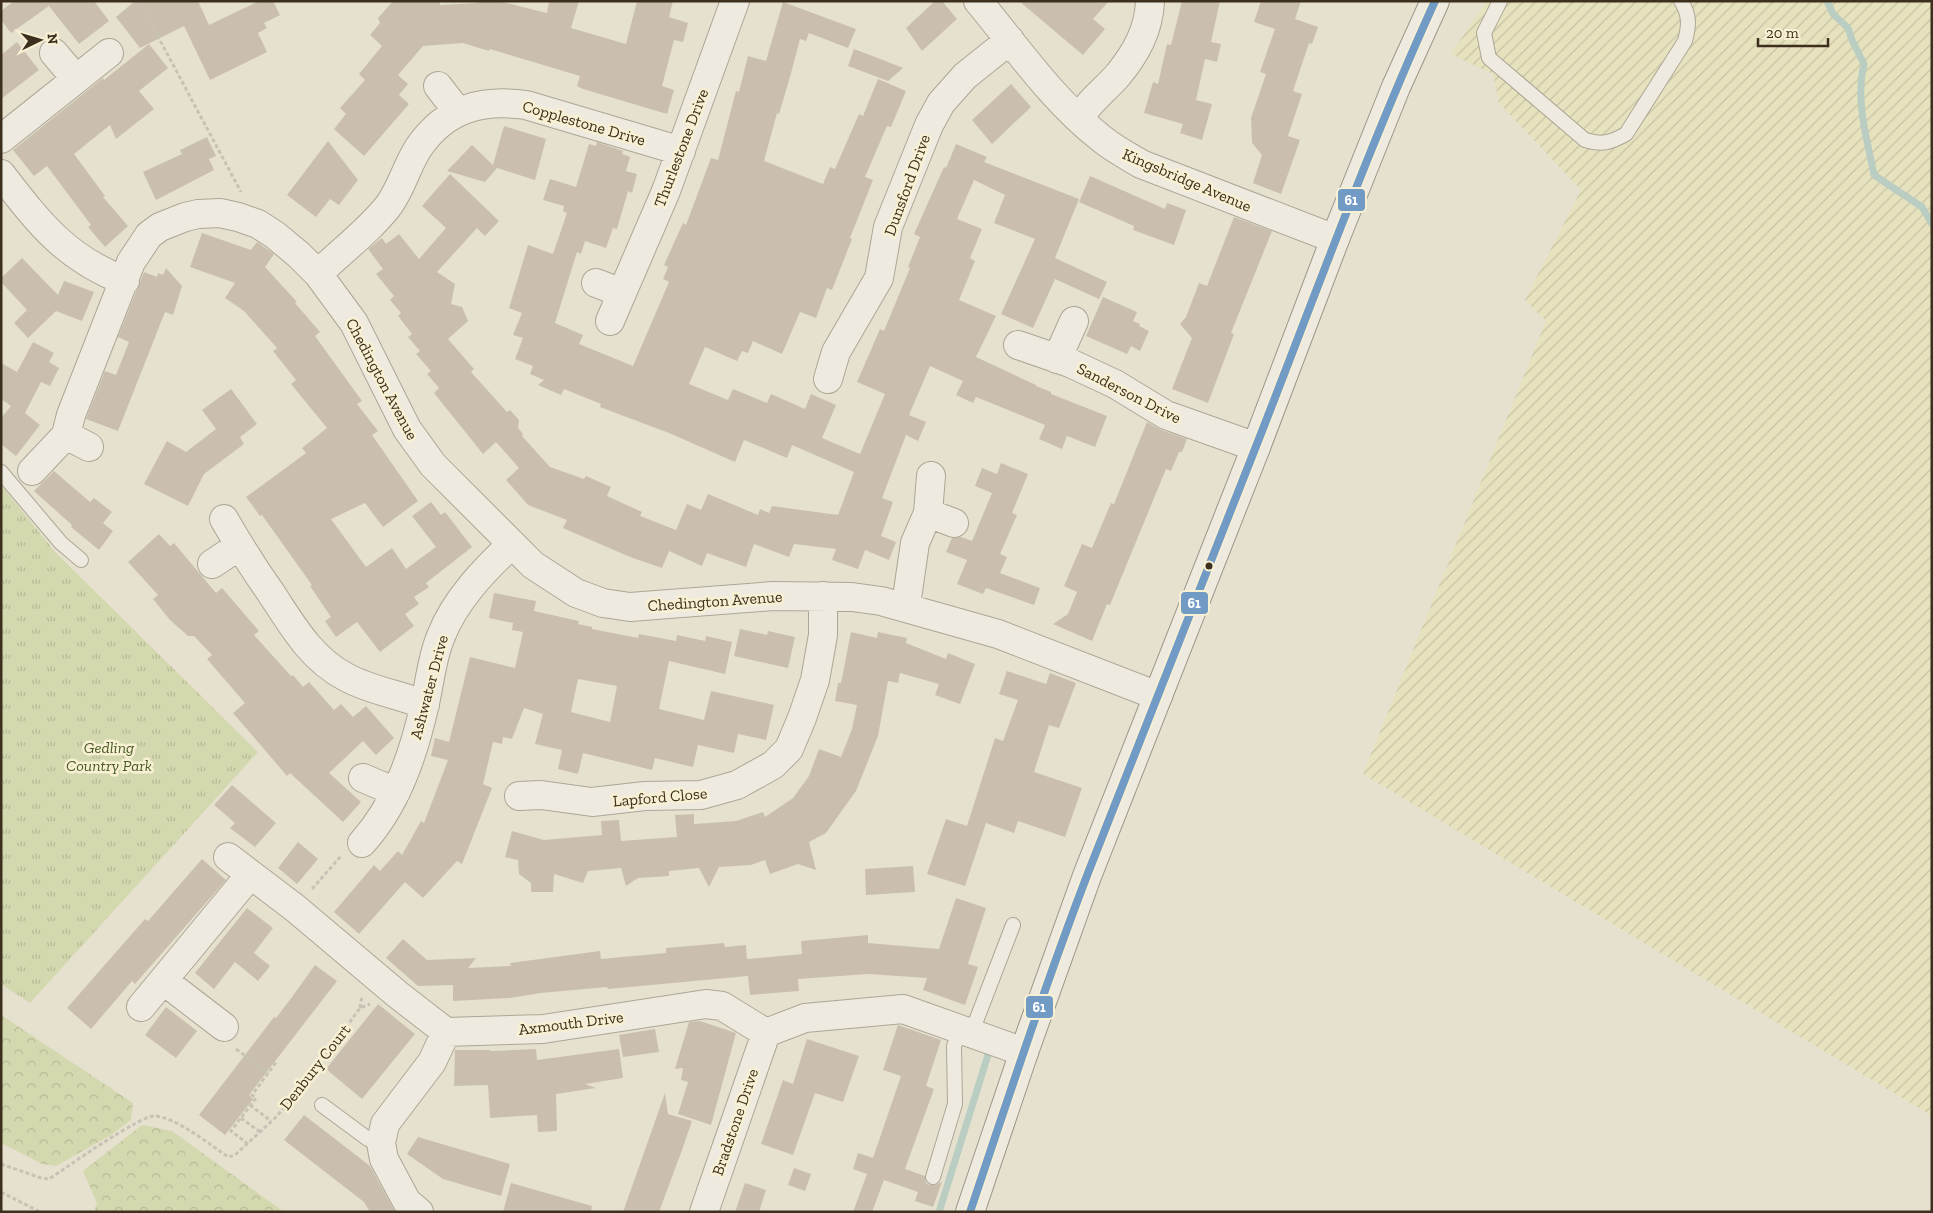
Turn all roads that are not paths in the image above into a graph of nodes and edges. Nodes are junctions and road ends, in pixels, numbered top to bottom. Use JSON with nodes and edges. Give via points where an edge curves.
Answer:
{"nodes":[{"id":1,"x":735,"y":1,"type":"edge"},
{"id":2,"x":978,"y":1,"type":"edge"},
{"id":3,"x":1150,"y":1,"type":"edge"},
{"id":4,"x":1434,"y":1,"type":"edge"},
{"id":5,"x":1500,"y":1,"type":"edge"},
{"id":6,"x":1681,"y":1,"type":"edge"},
{"id":7,"x":1010,"y":40,"type":"junction"},
{"id":8,"x":54,"y":53,"type":"dead end"},
{"id":9,"x":109,"y":53,"type":"dead end"},
{"id":10,"x":76,"y":79,"type":"junction"},
{"id":11,"x":438,"y":86,"type":"dead end"},
{"id":12,"x":458,"y":112,"type":"junction"},
{"id":13,"x":1079,"y":119,"type":"junction"},
{"id":14,"x":1,"y":139,"type":"edge"},
{"id":15,"x":682,"y":151,"type":"junction"},
{"id":16,"x":1,"y":174,"type":"edge"},
{"id":17,"x":1335,"y":239,"type":"junction"},
{"id":18,"x":318,"y":274,"type":"junction"},
{"id":19,"x":125,"y":281,"type":"junction"},
{"id":20,"x":596,"y":283,"type":"dead end"},
{"id":21,"x":622,"y":292,"type":"junction"},
{"id":22,"x":610,"y":321,"type":"dead end"},
{"id":23,"x":1074,"y":321,"type":"dead end"},
{"id":24,"x":1018,"y":345,"type":"dead end"},
{"id":25,"x":1057,"y":359,"type":"junction"},
{"id":26,"x":828,"y":379,"type":"dead end"},
{"id":27,"x":1256,"y":447,"type":"junction"},
{"id":28,"x":1,"y":472,"type":"edge"},
{"id":29,"x":931,"y":476,"type":"dead end"},
{"id":30,"x":22,"y":478,"type":"junction"},
{"id":31,"x":928,"y":513,"type":"junction"},
{"id":32,"x":224,"y":519,"type":"dead end"},
{"id":33,"x":954,"y":522,"type":"dead end"},
{"id":34,"x":512,"y":544,"type":"junction"},
{"id":35,"x":239,"y":546,"type":"junction"},
{"id":36,"x":81,"y":560,"type":"dead end"},
{"id":37,"x":212,"y":564,"type":"dead end"},
{"id":38,"x":823,"y":596,"type":"junction"},
{"id":39,"x":903,"y":607,"type":"junction"},
{"id":40,"x":1158,"y":696,"type":"junction"},
{"id":41,"x":425,"y":705,"type":"junction"},
{"id":42,"x":363,"y":778,"type":"dead end"},
{"id":43,"x":535,"y":787,"type":"dead end"},
{"id":44,"x":396,"y":792,"type":"junction"},
{"id":45,"x":362,"y":843,"type":"road end"},
{"id":46,"x":228,"y":857,"type":"dead end"},
{"id":47,"x":250,"y":876,"type":"junction"},
{"id":48,"x":1012,"y":925,"type":"dead end"},
{"id":49,"x":164,"y":982,"type":"junction"},
{"id":50,"x":141,"y":1007,"type":"dead end"},
{"id":51,"x":224,"y":1027,"type":"road end"},
{"id":52,"x":446,"y":1032,"type":"junction"},
{"id":53,"x":965,"y":1032,"type":"junction"},
{"id":54,"x":766,"y":1033,"type":"junction"},
{"id":55,"x":1024,"y":1052,"type":"junction"},
{"id":56,"x":322,"y":1105,"type":"dead end"},
{"id":57,"x":381,"y":1144,"type":"junction"},
{"id":58,"x":933,"y":1177,"type":"dead end"},
{"id":59,"x":419,"y":1212,"type":"edge"},
{"id":60,"x":704,"y":1212,"type":"edge"},
{"id":61,"x":970,"y":1212,"type":"edge"}],
"edges":[{"from":1,"to":15,"type":"street","name":"Thurlestone Drive"},
{"from":2,"to":7,"type":"street","name":"Kingsbridge Avenue"},
{"from":3,"to":13,"type":"street","via":[[1144,37]]},
{"from":4,"to":17,"type":"street"},
{"from":5,"to":6,"type":"lane","via":[[1484,33],[1489,58],[1584,140],[1597,144],[1614,141],[1626,134],[1685,41],[1689,26],[1687,11]]},
{"from":7,"to":13,"type":"street","name":"Kingsbridge Avenue"},
{"from":7,"to":26,"type":"street","name":"Dunsford Drive","via":[[965,76],[941,103],[888,226],[879,278],[826,348]]},
{"from":8,"to":10,"type":"street"},
{"from":9,"to":10,"type":"street"},
{"from":10,"to":14,"type":"street"},
{"from":11,"to":12,"type":"street"},
{"from":12,"to":15,"type":"street","name":"Copplestone Drive","via":[[493,102],[526,105]]},
{"from":12,"to":18,"type":"street","name":"Copplestone Drive","via":[[440,124],[419,147],[397,191],[378,217]]},
{"from":13,"to":17,"type":"street","name":"Kingsbridge Avenue","via":[[1141,164]]},
{"from":15,"to":21,"type":"street","name":"Thurlestone Drive"},
{"from":16,"to":19,"type":"street","via":[[62,245],[84,262]]},
{"from":17,"to":27,"type":"street"},
{"from":18,"to":19,"type":"street","name":"Chedington Avenue","via":[[258,224],[220,213],[198,214],[160,227],[149,235],[131,262]]},
{"from":18,"to":34,"type":"street","name":"Chedington Avenue","via":[[354,323],[388,394],[420,449]]},
{"from":19,"to":30,"type":"street","name":"Chedington Avenue","via":[[71,415],[77,441]]},
{"from":20,"to":21,"type":"street"},
{"from":21,"to":22,"type":"street","name":"Thurlestone Drive"},
{"from":23,"to":25,"type":"street","name":"Sanderson Drive"},
{"from":24,"to":25,"type":"street","name":"Sanderson Drive"},
{"from":25,"to":27,"type":"street","name":"Sanderson Drive","via":[[1115,384],[1166,415]]},
{"from":27,"to":40,"type":"street"},
{"from":28,"to":30,"type":"lane"},
{"from":29,"to":31,"type":"street"},
{"from":30,"to":36,"type":"lane","via":[[61,543]]},
{"from":31,"to":33,"type":"street"},
{"from":31,"to":39,"type":"street","via":[[915,543]]},
{"from":32,"to":35,"type":"street"},
{"from":34,"to":38,"type":"street","name":"Chedington Avenue","via":[[533,565],[576,593],[604,604],[630,607],[773,596]]},
{"from":34,"to":41,"type":"street","name":"Ashwater Drive","via":[[470,588],[447,621],[436,650]]},
{"from":35,"to":37,"type":"street"},
{"from":35,"to":41,"type":"street","via":[[297,633],[332,669],[387,694]]},
{"from":38,"to":39,"type":"street","name":"Chedington Avenue","via":[[852,597]]},
{"from":38,"to":43,"type":"street","name":"Lapford Close","via":[[823,635],[815,680],[789,749],[773,765],[737,785],[701,795],[645,796],[592,802]]},
{"from":39,"to":40,"type":"street","name":"Chedington Avenue","via":[[998,634]]},
{"from":40,"to":55,"type":"street","via":[[1086,876]]},
{"from":41,"to":44,"type":"street","name":"Ashwater Drive","via":[[407,768]]},
{"from":42,"to":44,"type":"street"},
{"from":44,"to":45,"type":"street","name":"Ashwater Drive","via":[[379,825]]},
{"from":46,"to":47,"type":"street"},
{"from":47,"to":49,"type":"street"},
{"from":47,"to":52,"type":"street","via":[[295,908]]},
{"from":48,"to":53,"type":"lane"},
{"from":49,"to":50,"type":"street"},
{"from":49,"to":51,"type":"street"},
{"from":52,"to":54,"type":"street","name":"Axmouth Drive","via":[[543,1029],[706,1004],[722,1006]]},
{"from":52,"to":57,"type":"street","via":[[432,1062],[384,1124]]},
{"from":53,"to":54,"type":"street","via":[[903,1009],[805,1018]]},
{"from":53,"to":55,"type":"street"},
{"from":53,"to":58,"type":"lane","via":[[954,1046],[955,1104]]},
{"from":54,"to":60,"type":"street","name":"Bradstone Drive"},
{"from":55,"to":61,"type":"street"},
{"from":56,"to":57,"type":"lane","via":[[368,1139]]},
{"from":57,"to":59,"type":"street","via":[[384,1159],[407,1202]]}]}
